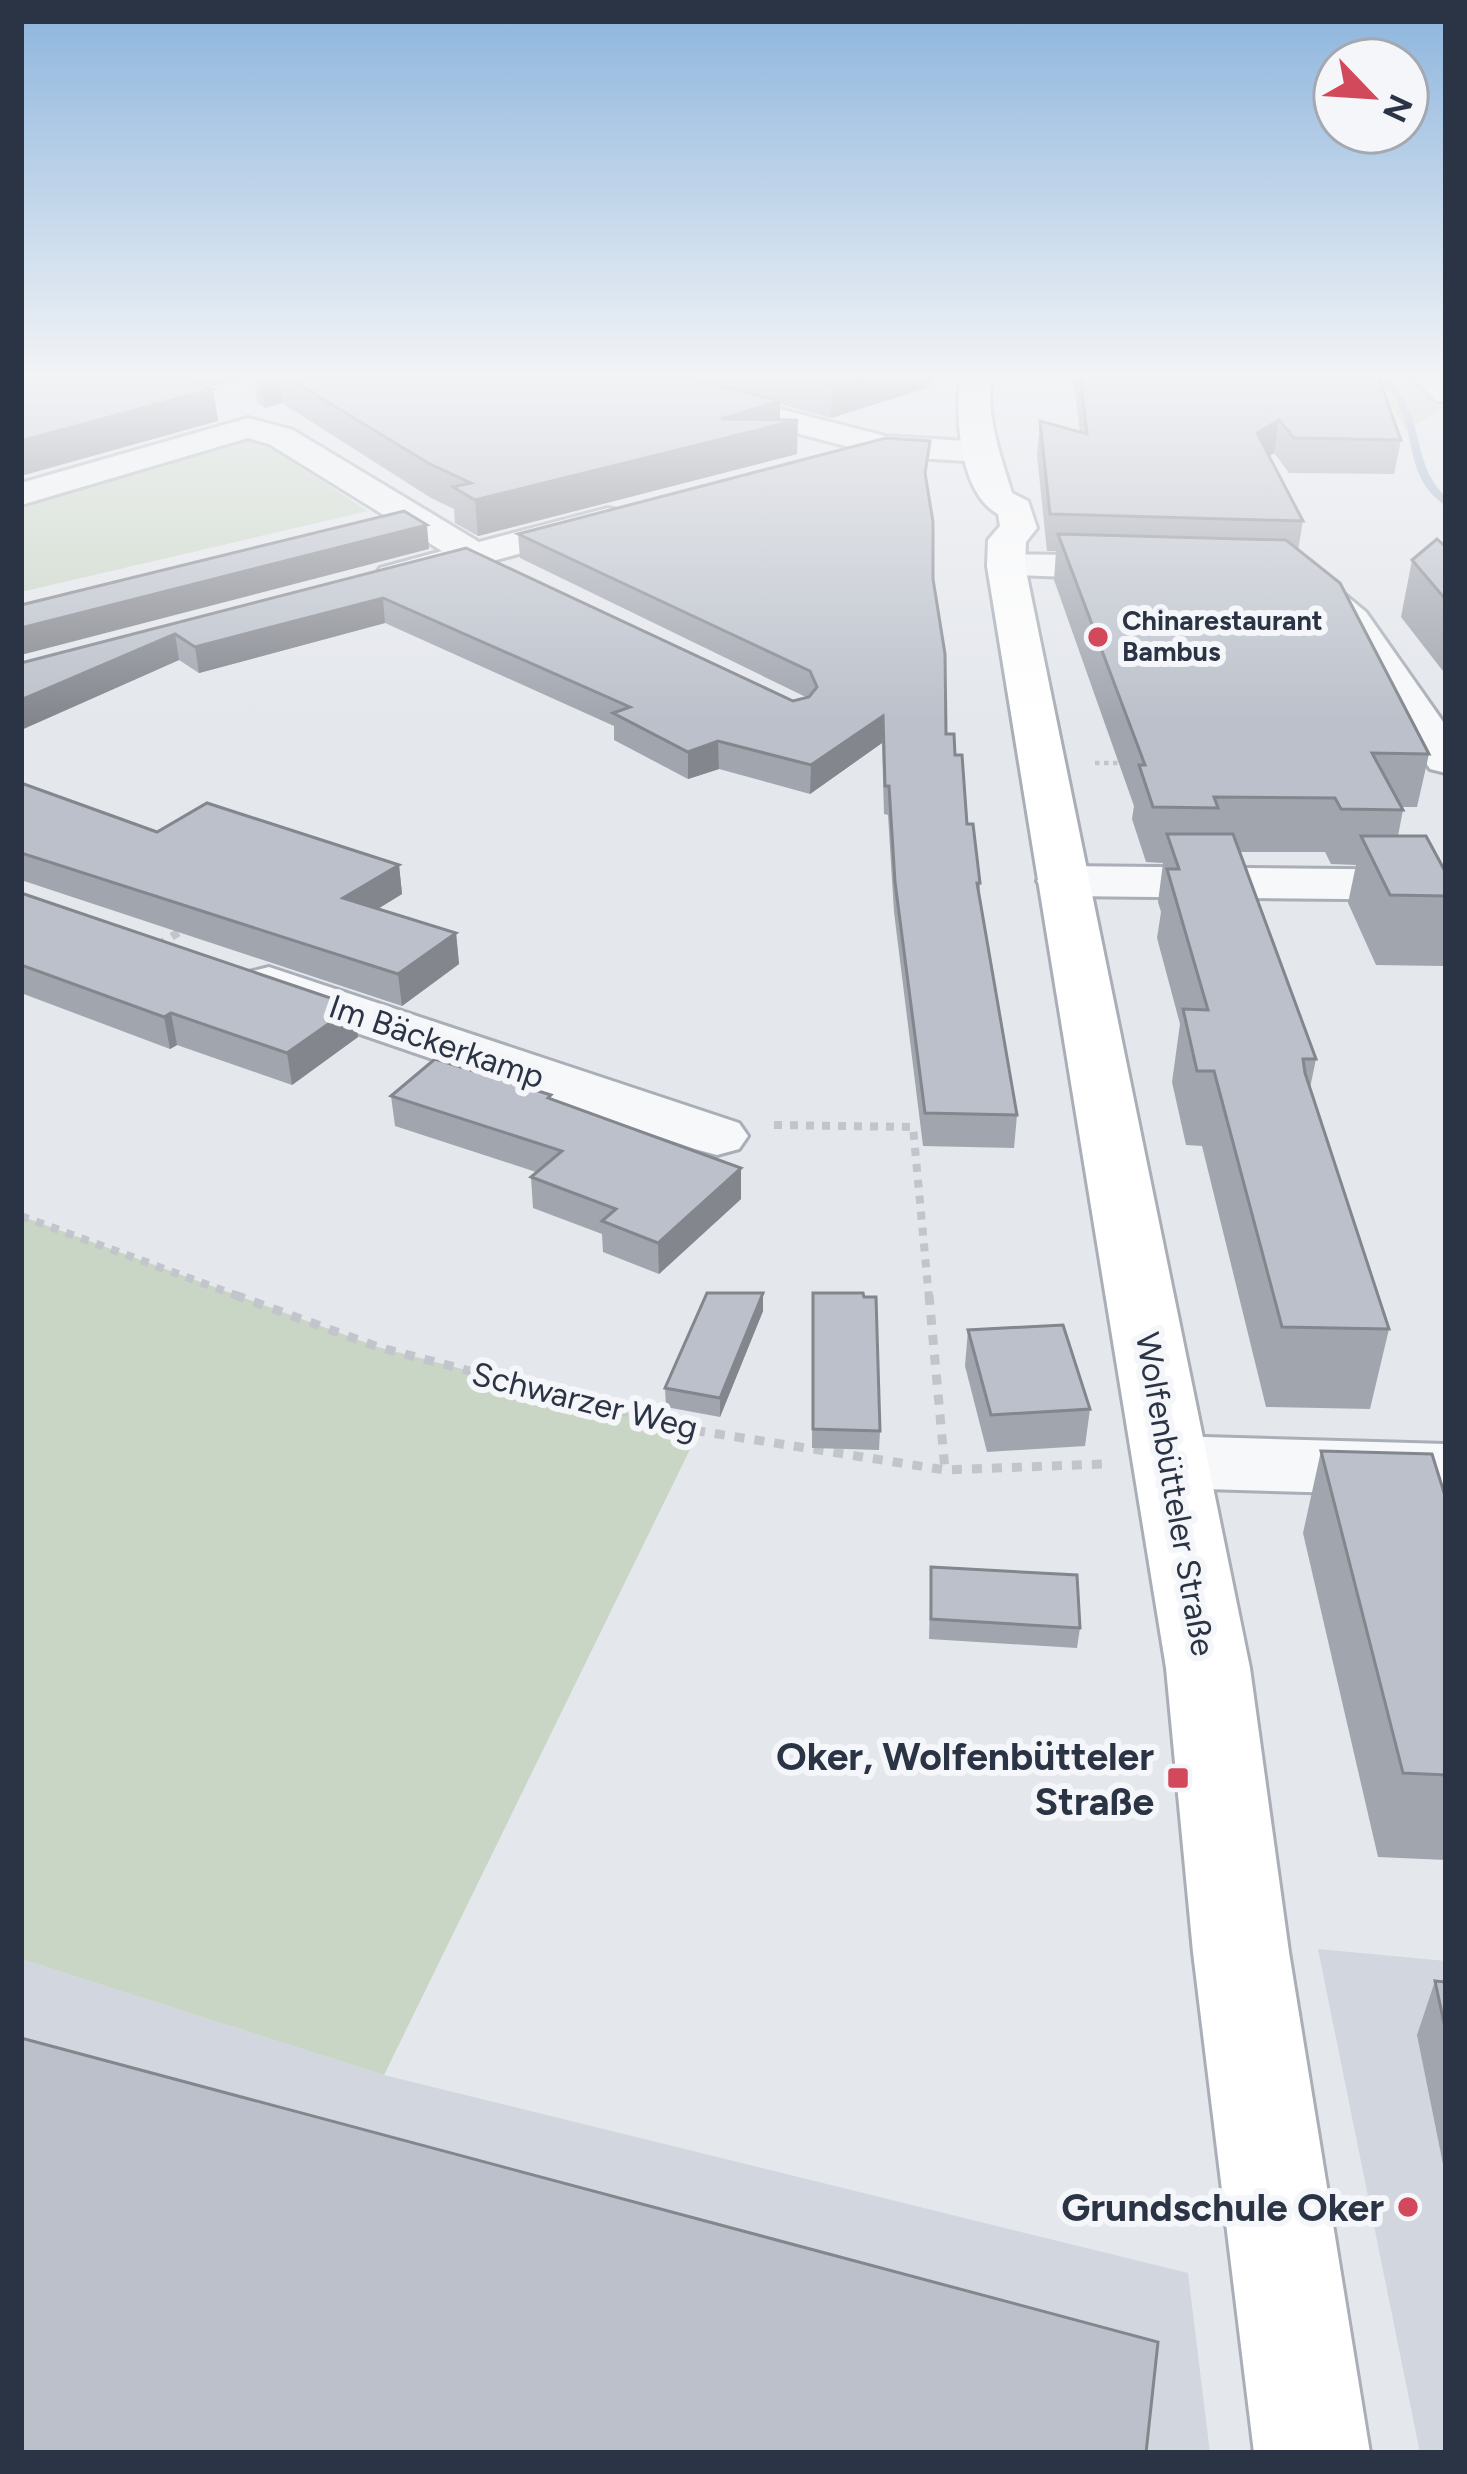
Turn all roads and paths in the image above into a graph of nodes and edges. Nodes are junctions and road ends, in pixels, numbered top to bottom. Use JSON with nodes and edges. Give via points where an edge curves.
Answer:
{"nodes":[{"id":1,"x":370,"y":491,"type":"edge"},
{"id":2,"x":992,"y":491,"type":"edge"},
{"id":3,"x":650,"y":508,"type":"edge"},
{"id":4,"x":1003,"y":535,"type":"junction"},
{"id":5,"x":473,"y":555,"type":"junction"},
{"id":6,"x":1189,"y":568,"type":"edge"},
{"id":7,"x":1305,"y":582,"type":"edge"},
{"id":8,"x":532,"y":584,"type":"edge"},
{"id":9,"x":360,"y":585,"type":"edge"},
{"id":10,"x":1446,"y":758,"type":"edge"},
{"id":11,"x":1095,"y":763,"type":"dead end"},
{"id":12,"x":1142,"y":763,"type":"edge"},
{"id":13,"x":1063,"y":881,"type":"junction"},
{"id":14,"x":1446,"y":885,"type":"edge"},
{"id":15,"x":176,"y":934,"type":"edge"},
{"id":16,"x":717,"y":1136,"type":"joint"},
{"id":17,"x":21,"y":1216,"type":"edge"},
{"id":18,"x":1171,"y":1462,"type":"junction"},
{"id":19,"x":945,"y":1470,"type":"junction"},
{"id":20,"x":1446,"y":1470,"type":"edge"},
{"id":21,"x":1312,"y":2453,"type":"edge"}],
"edges":[{"from":1,"to":5,"type":"street"},
{"from":2,"to":4,"type":"main road","name":"Wolfenbütteler Straße"},
{"from":3,"to":5,"type":"street"},
{"from":4,"to":6,"type":"street"},
{"from":4,"to":13,"type":"main road","name":"Wolfenbütteler Straße"},
{"from":5,"to":8,"type":"street"},
{"from":5,"to":9,"type":"street"},
{"from":7,"to":10,"type":"street","via":[[1352,621]]},
{"from":11,"to":12,"type":"path"},
{"from":13,"to":14,"type":"street"},
{"from":13,"to":18,"type":"main road","name":"Wolfenbütteler Straße"},
{"from":15,"to":16,"type":"street","name":"Im Bäckerkamp"},
{"from":16,"to":19,"type":"path","via":[[766,1125],[913,1126]]},
{"from":17,"to":19,"type":"path","name":"Schwarzer Weg","via":[[378,1347],[699,1431]]},
{"from":18,"to":19,"type":"path","name":"Schwarzer Weg"},
{"from":18,"to":20,"type":"street"},
{"from":18,"to":21,"type":"main road","name":"Wolfenbütteler Straße","via":[[1208,1668]]}]}
